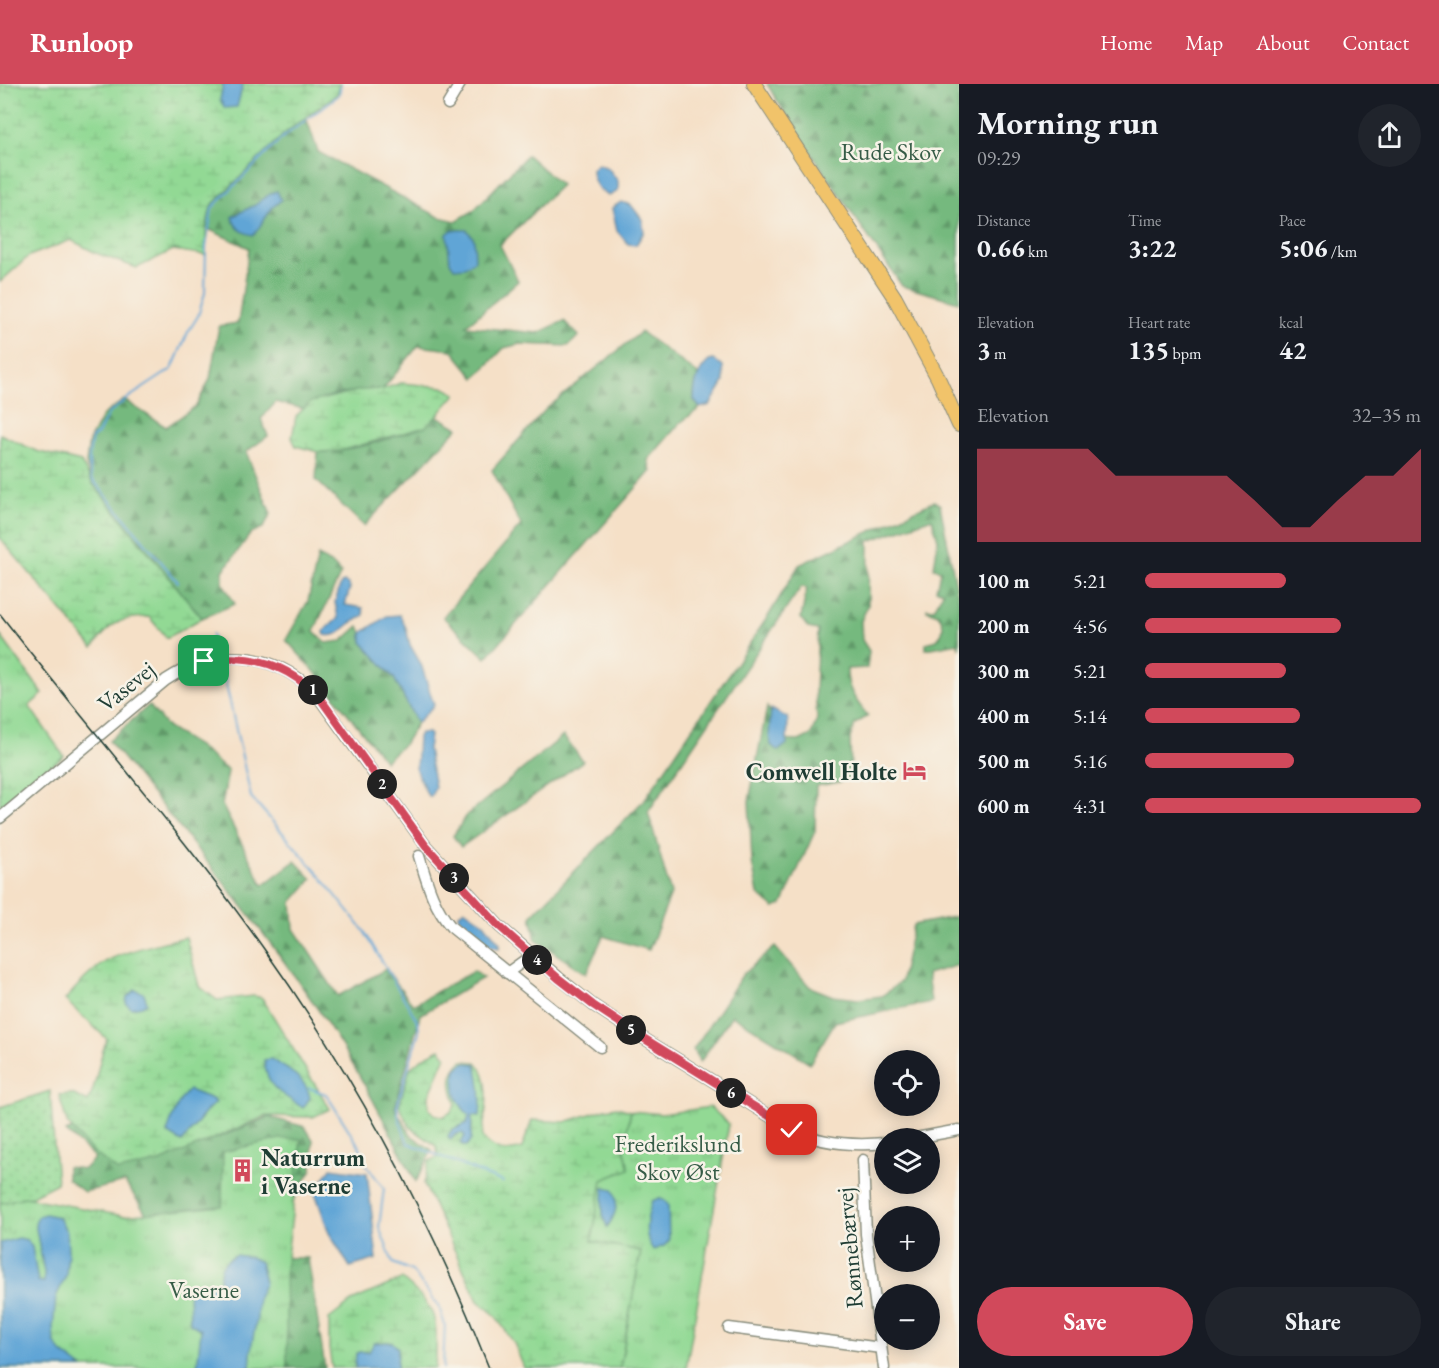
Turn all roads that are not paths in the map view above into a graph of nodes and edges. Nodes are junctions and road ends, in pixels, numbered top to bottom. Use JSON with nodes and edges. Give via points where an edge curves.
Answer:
{"nodes":[{"id":1,"x":460,"y":84,"type":"edge"},
{"id":2,"x":754,"y":84,"type":"edge"},
{"id":3,"x":448,"y":104,"type":"dead end"},
{"id":4,"x":959,"y":425,"type":"edge"},
{"id":5,"x":0,"y":818,"type":"edge"},
{"id":6,"x":419,"y":856,"type":"dead end"},
{"id":7,"x":532,"y":955,"type":"junction"},
{"id":8,"x":507,"y":973,"type":"junction"},
{"id":9,"x":600,"y":1047,"type":"dead end"},
{"id":10,"x":959,"y":1130,"type":"edge"},
{"id":11,"x":940,"y":1134,"type":"edge"},
{"id":12,"x":874,"y":1144,"type":"edge"},
{"id":13,"x":863,"y":1160,"type":"dead end"},
{"id":14,"x":874,"y":1295,"type":"edge"},
{"id":15,"x":729,"y":1328,"type":"dead end"},
{"id":16,"x":874,"y":1347,"type":"edge"},
{"id":17,"x":881,"y":1350,"type":"edge"},
{"id":18,"x":884,"y":1368,"type":"edge"}],
"edges":[{"from":1,"to":3,"type":"street"},
{"from":2,"to":4,"type":"main road","via":[[895,298]]},
{"from":5,"to":7,"type":"street","name":"Vasevej","via":[[180,671],[217,658],[257,659],[282,668],[314,691],[426,846],[476,902]]},
{"from":6,"to":8,"type":"street","via":[[440,914]]},
{"from":7,"to":8,"type":"street"},
{"from":7,"to":12,"type":"street","name":"Vasevej","via":[[603,1011],[782,1125],[826,1141]]},
{"from":8,"to":9,"type":"street"},
{"from":10,"to":11,"type":"street"},
{"from":13,"to":14,"type":"street","name":"Rønnebærvej","via":[[866,1234]]},
{"from":15,"to":16,"type":"street"},
{"from":17,"to":18,"type":"street","name":"Rønnebærvej"}]}
